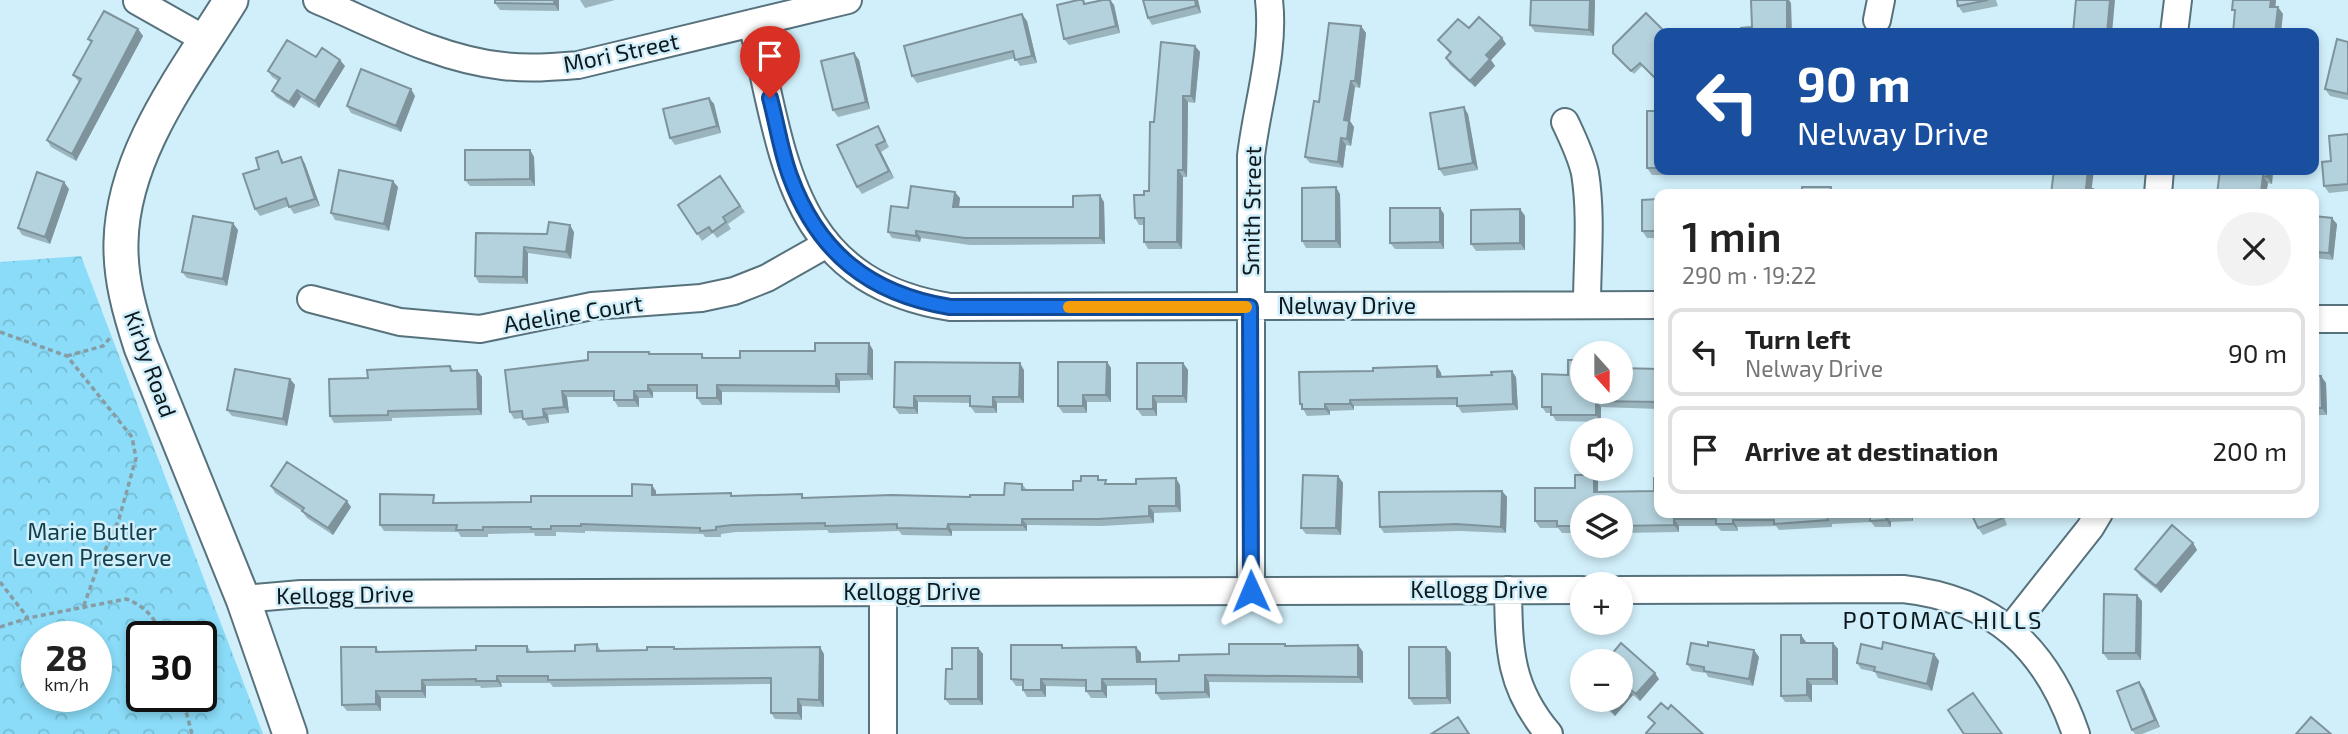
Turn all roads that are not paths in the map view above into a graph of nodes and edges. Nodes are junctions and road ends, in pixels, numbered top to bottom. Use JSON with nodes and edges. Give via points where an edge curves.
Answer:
{"nodes":[{"id":1,"x":231,"y":0,"type":"edge"},
{"id":2,"x":317,"y":0,"type":"edge"},
{"id":3,"x":848,"y":0,"type":"edge"},
{"id":4,"x":1269,"y":0,"type":"edge"},
{"id":5,"x":2178,"y":0,"type":"edge"},
{"id":6,"x":137,"y":1,"type":"edge"},
{"id":7,"x":752,"y":23,"type":"junction"},
{"id":8,"x":2175,"y":28,"type":"edge"},
{"id":9,"x":206,"y":40,"type":"junction"},
{"id":10,"x":1565,"y":122,"type":"dead end"},
{"id":11,"x":827,"y":244,"type":"junction"},
{"id":12,"x":311,"y":299,"type":"dead end"},
{"id":13,"x":1587,"y":305,"type":"junction"},
{"id":14,"x":1654,"y":305,"type":"edge"},
{"id":15,"x":1250,"y":307,"type":"junction"},
{"id":16,"x":2319,"y":319,"type":"edge"},
{"id":17,"x":2348,"y":319,"type":"edge"},
{"id":18,"x":2096,"y":518,"type":"edge"},
{"id":19,"x":1508,"y":590,"type":"junction"},
{"id":20,"x":1570,"y":590,"type":"edge"},
{"id":21,"x":1633,"y":590,"type":"edge"},
{"id":22,"x":1251,"y":591,"type":"junction"},
{"id":23,"x":883,"y":593,"type":"junction"},
{"id":24,"x":243,"y":599,"type":"junction"},
{"id":25,"x":2010,"y":629,"type":"junction"},
{"id":26,"x":290,"y":734,"type":"edge"},
{"id":27,"x":883,"y":734,"type":"edge"},
{"id":28,"x":1549,"y":734,"type":"edge"},
{"id":29,"x":2076,"y":734,"type":"edge"}],
"edges":[{"from":1,"to":9,"type":"main road","name":"Kirby Road"},
{"from":2,"to":7,"type":"street","name":"Mori Street","via":[[441,52],[528,68],[579,65]]},
{"from":3,"to":7,"type":"street","name":"Mori Street"},
{"from":4,"to":15,"type":"street","name":"Smith Street","via":[[1268,53],[1251,156]]},
{"from":5,"to":8,"type":"street"},
{"from":6,"to":9,"type":"street"},
{"from":7,"to":11,"type":"street","name":"Nelway Drive","via":[[789,173],[801,204]]},
{"from":9,"to":24,"type":"main road","name":"Kirby Road","via":[[154,126],[135,174],[123,219],[122,275],[141,347]]},
{"from":10,"to":13,"type":"street","via":[[1584,172]]},
{"from":11,"to":12,"type":"street","name":"Adeline Court","via":[[734,291],[701,299],[592,306],[480,329],[400,322]]},
{"from":11,"to":15,"type":"street","name":"Nelway Drive","via":[[867,279],[894,293],[950,307]]},
{"from":13,"to":14,"type":"street","name":"Nelway Drive"},
{"from":13,"to":15,"type":"street","name":"Nelway Drive"},
{"from":15,"to":22,"type":"street","name":"Smith Street"},
{"from":16,"to":17,"type":"street"},
{"from":18,"to":25,"type":"street"},
{"from":19,"to":20,"type":"street","name":"Kellogg Drive"},
{"from":19,"to":22,"type":"street","name":"Kellogg Drive"},
{"from":19,"to":28,"type":"street","via":[[1512,669],[1534,717]]},
{"from":21,"to":25,"type":"street","via":[[1903,589],[1958,600]]},
{"from":22,"to":23,"type":"street","name":"Kellogg Drive"},
{"from":23,"to":24,"type":"street","name":"Kellogg Drive","via":[[301,594]]},
{"from":23,"to":27,"type":"street"},
{"from":24,"to":26,"type":"main road","name":"Kirby Road"},
{"from":25,"to":29,"type":"street","via":[[2053,680]]}]}
